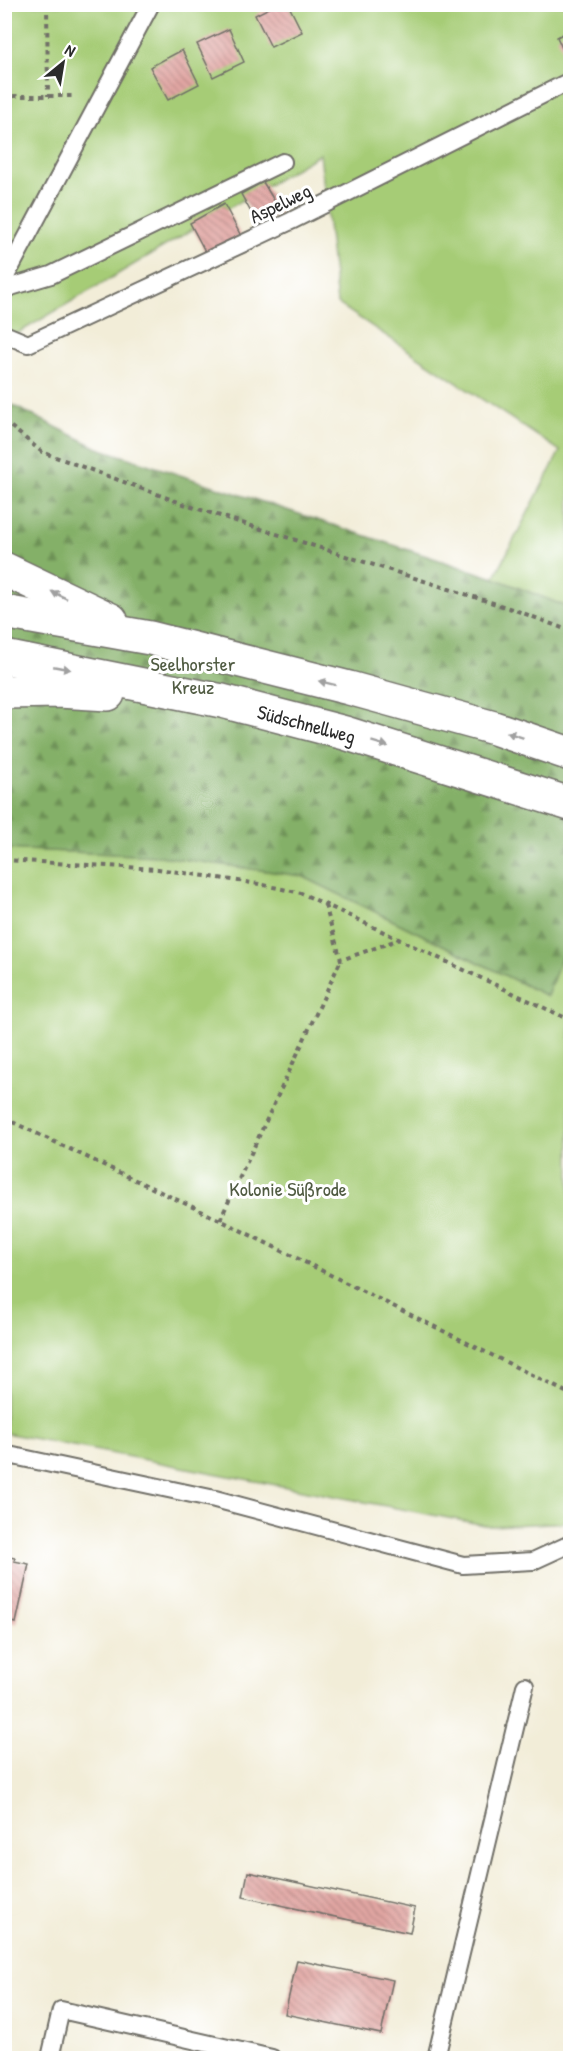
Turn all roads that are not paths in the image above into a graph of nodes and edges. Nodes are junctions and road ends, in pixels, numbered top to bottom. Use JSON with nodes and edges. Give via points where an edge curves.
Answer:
{"nodes":[{"id":1,"x":151,"y":4,"type":"edge"},
{"id":2,"x":570,"y":81,"type":"edge"},
{"id":3,"x":283,"y":162,"type":"dead end"},
{"id":4,"x":4,"y":280,"type":"edge"},
{"id":5,"x":4,"y":289,"type":"edge"},
{"id":6,"x":4,"y":334,"type":"edge"},
{"id":7,"x":4,"y":569,"type":"edge"},
{"id":8,"x":4,"y":612,"type":"edge"},
{"id":9,"x":150,"y":639,"type":"junction"},
{"id":10,"x":4,"y":657,"type":"edge"},
{"id":11,"x":4,"y":692,"type":"edge"},
{"id":12,"x":222,"y":701,"type":"junction"},
{"id":13,"x":570,"y":754,"type":"edge"},
{"id":14,"x":570,"y":804,"type":"edge"},
{"id":15,"x":4,"y":1454,"type":"edge"},
{"id":16,"x":570,"y":1544,"type":"edge"},
{"id":17,"x":525,"y":1686,"type":"dead end"},
{"id":18,"x":50,"y":2058,"type":"edge"},
{"id":19,"x":272,"y":2058,"type":"edge"},
{"id":20,"x":436,"y":2058,"type":"edge"}],
"edges":[{"from":1,"to":4,"type":"lane"},
{"from":2,"to":6,"type":"lane","name":"Aspelweg","via":[[291,221],[28,344]]},
{"from":3,"to":5,"type":"lane","via":[[51,275]]},
{"from":9,"to":7,"type":"highway","one_way":true},
{"from":8,"to":9,"type":"highway"},
{"from":13,"to":9,"type":"highway","one_way":true,"via":[[494,728],[349,688]]},
{"from":10,"to":12,"type":"highway","name":"Südschnellweg","one_way":true},
{"from":11,"to":12,"type":"highway","via":[[59,691]]},
{"from":12,"to":14,"type":"highway","name":"Südschnellweg","one_way":true,"via":[[345,733]]},
{"from":15,"to":16,"type":"lane","via":[[215,1499],[463,1565],[533,1561]]},
{"from":17,"to":20,"type":"lane"},
{"from":18,"to":19,"type":"lane","via":[[61,2010]]}]}
